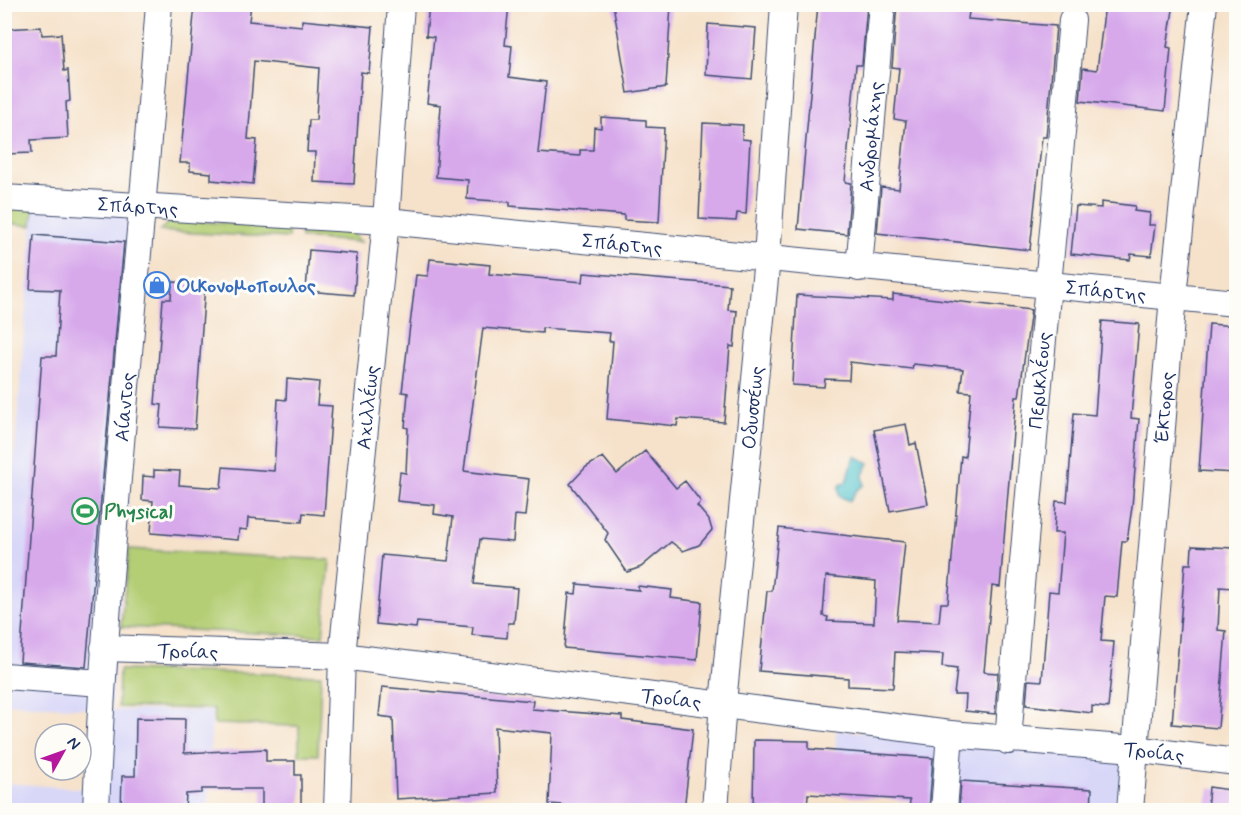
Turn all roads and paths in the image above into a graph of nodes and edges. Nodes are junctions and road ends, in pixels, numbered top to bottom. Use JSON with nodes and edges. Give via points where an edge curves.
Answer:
{"nodes":[{"id":1,"x":159,"y":4,"type":"edge"},
{"id":2,"x":401,"y":4,"type":"edge"},
{"id":3,"x":784,"y":4,"type":"edge"},
{"id":4,"x":882,"y":4,"type":"edge"},
{"id":5,"x":1204,"y":4,"type":"edge"},
{"id":6,"x":1072,"y":20,"type":"dead end"},
{"id":7,"x":4,"y":198,"type":"edge"},
{"id":8,"x":144,"y":207,"type":"junction"},
{"id":9,"x":386,"y":221,"type":"junction"},
{"id":10,"x":767,"y":258,"type":"junction"},
{"id":11,"x":859,"y":268,"type":"junction"},
{"id":12,"x":1049,"y":287,"type":"junction"},
{"id":13,"x":1173,"y":296,"type":"junction"},
{"id":14,"x":1236,"y":303,"type":"edge"},
{"id":15,"x":104,"y":648,"type":"junction"},
{"id":16,"x":342,"y":656,"type":"junction"},
{"id":17,"x":4,"y":676,"type":"edge"},
{"id":18,"x":102,"y":683,"type":"junction"},
{"id":19,"x":723,"y":703,"type":"junction"},
{"id":20,"x":950,"y":734,"type":"junction"},
{"id":21,"x":1008,"y":741,"type":"junction"},
{"id":22,"x":1134,"y":749,"type":"junction"},
{"id":23,"x":1236,"y":762,"type":"edge"},
{"id":24,"x":96,"y":810,"type":"edge"},
{"id":25,"x":337,"y":810,"type":"edge"},
{"id":26,"x":715,"y":810,"type":"edge"},
{"id":27,"x":944,"y":810,"type":"edge"},
{"id":28,"x":1130,"y":810,"type":"edge"}],
"edges":[{"from":1,"to":8,"type":"street","name":"Αίαντος"},
{"from":2,"to":9,"type":"street","name":"Αχιλλέως"},
{"from":3,"to":10,"type":"street","name":"Οδυσσέως"},
{"from":4,"to":11,"type":"street","name":"Ανδρομάχης"},
{"from":5,"to":13,"type":"street","name":"Έκτορος"},
{"from":6,"to":12,"type":"street","name":"Περικλέους"},
{"from":7,"to":8,"type":"street","name":"Σπάρτης"},
{"from":8,"to":9,"type":"street","name":"Σπάρτης"},
{"from":8,"to":15,"type":"street","name":"Αίαντος"},
{"from":9,"to":10,"type":"street","name":"Σπάρτης"},
{"from":9,"to":16,"type":"street","name":"Αχιλλέως"},
{"from":10,"to":11,"type":"street","name":"Σπάρτης"},
{"from":10,"to":19,"type":"street","name":"Οδυσσέως"},
{"from":11,"to":12,"type":"street","name":"Σπάρτης"},
{"from":12,"to":13,"type":"street","name":"Σπάρτης"},
{"from":12,"to":21,"type":"street","name":"Περικλέους"},
{"from":13,"to":14,"type":"street","name":"Σπάρτης"},
{"from":13,"to":22,"type":"street","name":"Έκτορος"},
{"from":15,"to":16,"type":"street","name":"Τροίας"},
{"from":15,"to":18,"type":"street","name":"Αίαντος"},
{"from":16,"to":19,"type":"street","name":"Τροίας"},
{"from":16,"to":25,"type":"street","name":"Αχιλλέως"},
{"from":17,"to":18,"type":"street"},
{"from":18,"to":24,"type":"street","name":"Αίαντος"},
{"from":19,"to":20,"type":"street","name":"Τροίας"},
{"from":19,"to":26,"type":"street","name":"Οδυσσέως"},
{"from":20,"to":21,"type":"street","name":"Τροίας"},
{"from":20,"to":27,"type":"street"},
{"from":21,"to":22,"type":"street","name":"Τροίας"},
{"from":22,"to":23,"type":"street","name":"Τροίας"},
{"from":22,"to":28,"type":"street","name":"Έκτορος"}]}
